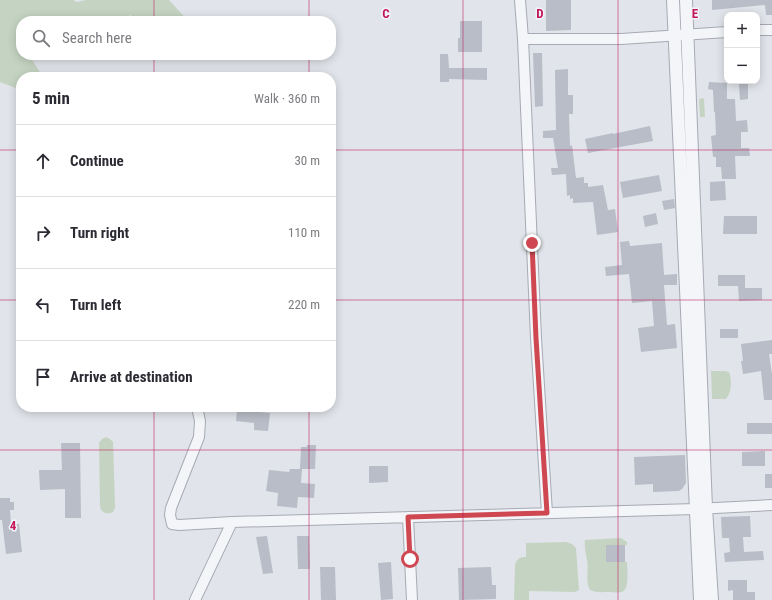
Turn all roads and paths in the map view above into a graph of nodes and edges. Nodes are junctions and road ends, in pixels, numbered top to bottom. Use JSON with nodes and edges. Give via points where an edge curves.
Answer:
{"nodes":[{"id":1,"x":520,"y":0,"type":"edge"},
{"id":2,"x":673,"y":0,"type":"edge"},
{"id":3,"x":686,"y":0,"type":"edge"},
{"id":4,"x":760,"y":30,"type":"edge"},
{"id":5,"x":772,"y":30,"type":"edge"},
{"id":6,"x":724,"y":32,"type":"edge"},
{"id":7,"x":688,"y":34,"type":"junction"},
{"id":8,"x":675,"y":35,"type":"junction"},
{"id":9,"x":523,"y":39,"type":"junction"},
{"id":10,"x":198,"y":412,"type":"edge"},
{"id":11,"x":772,"y":505,"type":"edge"},
{"id":12,"x":701,"y":509,"type":"junction"},
{"id":13,"x":547,"y":513,"type":"junction"},
{"id":14,"x":408,"y":517,"type":"junction"},
{"id":15,"x":232,"y":522,"type":"junction"},
{"id":16,"x":195,"y":600,"type":"edge"},
{"id":17,"x":412,"y":600,"type":"edge"},
{"id":18,"x":700,"y":600,"type":"edge"},
{"id":19,"x":712,"y":600,"type":"edge"}],
"edges":[{"from":1,"to":9,"type":"street"},
{"from":2,"to":8,"type":"street"},
{"from":3,"to":7,"type":"street"},
{"from":4,"to":5,"type":"street"},
{"from":6,"to":7,"type":"street"},
{"from":7,"to":8,"type":"street"},
{"from":7,"to":12,"type":"street"},
{"from":8,"to":9,"type":"street","via":[[621,39]]},
{"from":8,"to":12,"type":"street"},
{"from":9,"to":13,"type":"street","via":[[535,330]]},
{"from":10,"to":15,"type":"street","via":[[199,437],[171,508],[172,524],[179,526]]},
{"from":11,"to":12,"type":"street"},
{"from":12,"to":13,"type":"street"},
{"from":12,"to":18,"type":"street"},
{"from":12,"to":19,"type":"street"},
{"from":13,"to":14,"type":"street"},
{"from":14,"to":15,"type":"street"},
{"from":14,"to":17,"type":"street"},
{"from":15,"to":16,"type":"street"}]}
